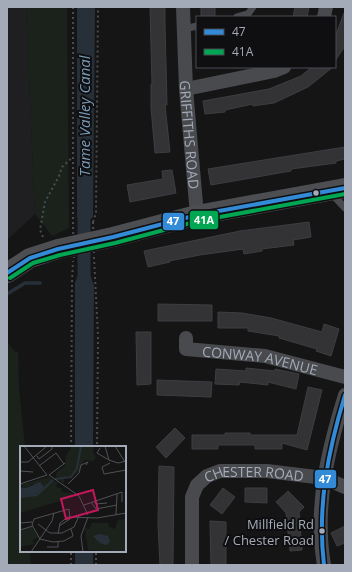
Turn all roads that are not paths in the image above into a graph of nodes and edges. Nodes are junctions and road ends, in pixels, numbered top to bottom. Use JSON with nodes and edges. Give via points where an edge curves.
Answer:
{"nodes":[{"id":1,"x":183,"y":7,"type":"edge"},
{"id":2,"x":253,"y":7,"type":"edge"},
{"id":3,"x":241,"y":16,"type":"edge"},
{"id":4,"x":190,"y":27,"type":"edge"},
{"id":5,"x":282,"y":68,"type":"edge"},
{"id":6,"x":186,"y":89,"type":"junction"},
{"id":7,"x":337,"y":189,"type":"edge"},
{"id":8,"x":345,"y":208,"type":"edge"},
{"id":9,"x":196,"y":214,"type":"junction"},
{"id":10,"x":7,"y":273,"type":"edge"},
{"id":11,"x":186,"y":338,"type":"dead end"},
{"id":12,"x":345,"y":377,"type":"edge"},
{"id":13,"x":345,"y":395,"type":"edge"},
{"id":14,"x":324,"y":478,"type":"junction"},
{"id":15,"x":345,"y":487,"type":"edge"},
{"id":16,"x":192,"y":565,"type":"edge"},
{"id":17,"x":324,"y":565,"type":"edge"}],
"edges":[{"from":1,"to":4,"type":"street","name":"GRIFFITHS ROAD"},
{"from":2,"to":3,"type":"lane","via":[[248,14]]},
{"from":4,"to":6,"type":"street","name":"GRIFFITHS ROAD"},
{"from":5,"to":6,"type":"street"},
{"from":6,"to":9,"type":"street","name":"GRIFFITHS ROAD"},
{"from":7,"to":8,"type":"lane"},
{"from":7,"to":9,"type":"street"},
{"from":9,"to":10,"type":"street","via":[[113,238],[48,252],[30,258]]},
{"from":11,"to":12,"type":"street","name":"CONWAY AVENUE","via":[[186,349],[265,356]]},
{"from":13,"to":14,"type":"street"},
{"from":14,"to":15,"type":"street","name":"CHESTER ROAD"},
{"from":14,"to":16,"type":"street","name":"CHESTER ROAD","via":[[267,471],[220,471],[207,476],[197,485],[192,497]]},
{"from":14,"to":17,"type":"street","via":[[321,518]]}]}
